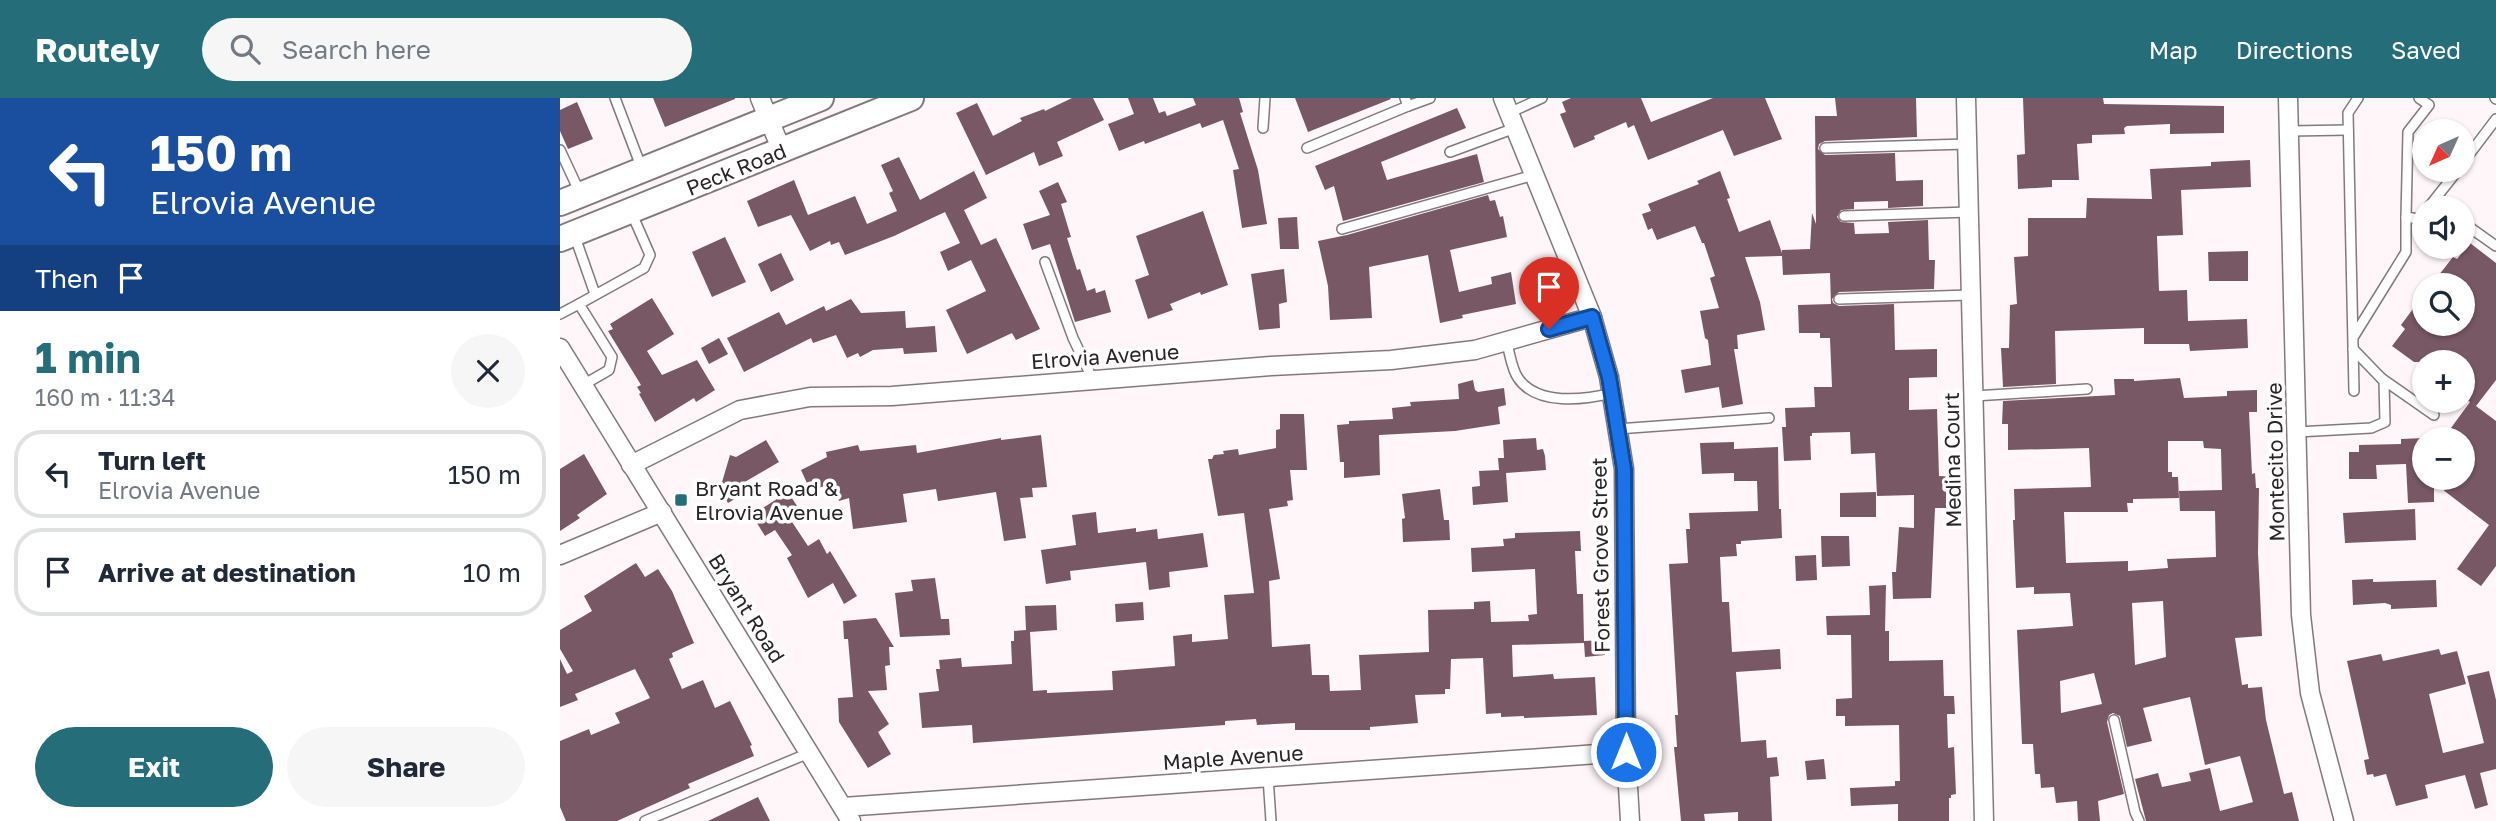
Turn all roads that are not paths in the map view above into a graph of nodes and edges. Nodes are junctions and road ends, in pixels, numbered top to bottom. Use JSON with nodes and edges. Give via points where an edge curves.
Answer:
{"nodes":[{"id":1,"x":615,"y":98,"type":"edge"},
{"id":2,"x":821,"y":98,"type":"edge"},
{"id":3,"x":911,"y":98,"type":"edge"},
{"id":4,"x":1265,"y":98,"type":"edge"},
{"id":5,"x":1430,"y":98,"type":"edge"},
{"id":6,"x":1542,"y":98,"type":"edge"},
{"id":7,"x":1966,"y":98,"type":"edge"},
{"id":8,"x":2288,"y":98,"type":"edge"},
{"id":9,"x":2358,"y":98,"type":"edge"},
{"id":10,"x":2419,"y":98,"type":"edge"},
{"id":11,"x":1407,"y":102,"type":"edge"},
{"id":12,"x":764,"y":108,"type":"edge"},
{"id":13,"x":1509,"y":113,"type":"edge"},
{"id":14,"x":2496,"y":120,"type":"edge"},
{"id":15,"x":1263,"y":128,"type":"dead end"},
{"id":16,"x":2348,"y":130,"type":"junction"},
{"id":17,"x":2290,"y":131,"type":"junction"},
{"id":18,"x":1967,"y":144,"type":"junction"},
{"id":19,"x":2475,"y":147,"type":"edge"},
{"id":20,"x":1307,"y":148,"type":"dead end"},
{"id":21,"x":1825,"y":148,"type":"dead end"},
{"id":22,"x":560,"y":150,"type":"edge"},
{"id":23,"x":782,"y":150,"type":"junction"},
{"id":24,"x":1450,"y":152,"type":"dead end"},
{"id":25,"x":643,"y":170,"type":"junction"},
{"id":26,"x":1534,"y":175,"type":"junction"},
{"id":27,"x":2449,"y":182,"type":"edge"},
{"id":28,"x":2437,"y":196,"type":"edge"},
{"id":29,"x":570,"y":199,"type":"edge"},
{"id":30,"x":631,"y":211,"type":"junction"},
{"id":31,"x":1969,"y":212,"type":"junction"},
{"id":32,"x":1844,"y":216,"type":"dead end"},
{"id":33,"x":2406,"y":217,"type":"junction"},
{"id":34,"x":2412,"y":217,"type":"edge"},
{"id":35,"x":1342,"y":229,"type":"dead end"},
{"id":36,"x":2475,"y":231,"type":"edge"},
{"id":37,"x":567,"y":236,"type":"edge"},
{"id":38,"x":2496,"y":246,"type":"edge"},
{"id":39,"x":1045,"y":262,"type":"dead end"},
{"id":40,"x":595,"y":295,"type":"junction"},
{"id":41,"x":1971,"y":295,"type":"junction"},
{"id":42,"x":1839,"y":299,"type":"dead end"},
{"id":43,"x":579,"y":304,"type":"junction"},
{"id":44,"x":560,"y":314,"type":"edge"},
{"id":45,"x":1592,"y":317,"type":"junction"},
{"id":46,"x":2353,"y":338,"type":"junction"},
{"id":47,"x":1506,"y":341,"type":"junction"},
{"id":48,"x":560,"y":348,"type":"edge"},
{"id":49,"x":2353,"y":349,"type":"junction"},
{"id":50,"x":2381,"y":378,"type":"junction"},
{"id":51,"x":1093,"y":380,"type":"junction"},
{"id":52,"x":583,"y":385,"type":"junction"},
{"id":53,"x":2087,"y":389,"type":"dead end"},
{"id":54,"x":2354,"y":391,"type":"dead end"},
{"id":55,"x":1612,"y":393,"type":"junction"},
{"id":56,"x":1973,"y":396,"type":"junction"},
{"id":57,"x":2434,"y":415,"type":"dead end"},
{"id":58,"x":1769,"y":418,"type":"dead end"},
{"id":59,"x":1618,"y":429,"type":"junction"},
{"id":60,"x":2297,"y":432,"type":"junction"},
{"id":61,"x":631,"y":465,"type":"junction"},
{"id":62,"x":662,"y":512,"type":"junction"},
{"id":63,"x":560,"y":555,"type":"edge"},
{"id":64,"x":2113,"y":720,"type":"dead end"},
{"id":65,"x":810,"y":752,"type":"junction"},
{"id":66,"x":1626,"y":752,"type":"junction"},
{"id":67,"x":1268,"y":777,"type":"junction"},
{"id":68,"x":847,"y":814,"type":"edge"},
{"id":69,"x":645,"y":821,"type":"edge"},
{"id":70,"x":1271,"y":821,"type":"edge"},
{"id":71,"x":1630,"y":821,"type":"edge"},
{"id":72,"x":1984,"y":821,"type":"edge"},
{"id":73,"x":2139,"y":821,"type":"edge"},
{"id":74,"x":2344,"y":821,"type":"edge"}],
"edges":[{"from":1,"to":25,"type":"lane"},
{"from":2,"to":12,"type":"main road","name":"Peck Road"},
{"from":3,"to":23,"type":"main road","name":"Peck Road"},
{"from":4,"to":15,"type":"lane"},
{"from":5,"to":11,"type":"lane"},
{"from":6,"to":13,"type":"lane"},
{"from":7,"to":18,"type":"street","name":"Medina Court"},
{"from":8,"to":17,"type":"street","name":"Montecito Drive"},
{"from":9,"to":16,"type":"lane","via":[[2348,113]]},
{"from":10,"to":33,"type":"lane","via":[[2429,105],[2408,132]]},
{"from":11,"to":20,"type":"lane"},
{"from":12,"to":23,"type":"street"},
{"from":12,"to":25,"type":"main road","name":"Peck Road"},
{"from":13,"to":24,"type":"lane"},
{"from":13,"to":26,"type":"street","name":"Forest Grove Street"},
{"from":14,"to":19,"type":"lane"},
{"from":16,"to":17,"type":"lane"},
{"from":16,"to":46,"type":"lane"},
{"from":17,"to":60,"type":"street","name":"Montecito Drive"},
{"from":18,"to":21,"type":"lane"},
{"from":18,"to":31,"type":"street","name":"Medina Court"},
{"from":22,"to":29,"type":"lane"},
{"from":23,"to":30,"type":"main road","name":"Peck Road"},
{"from":25,"to":29,"type":"main road","name":"Peck Road"},
{"from":26,"to":35,"type":"lane"},
{"from":26,"to":45,"type":"street","name":"Forest Grove Street"},
{"from":27,"to":28,"type":"lane"},
{"from":30,"to":37,"type":"main road","name":"Peck Road"},
{"from":30,"to":40,"type":"lane","via":[[650,255],[644,268]]},
{"from":31,"to":32,"type":"lane"},
{"from":31,"to":41,"type":"street","name":"Medina Court"},
{"from":33,"to":34,"type":"lane"},
{"from":33,"to":46,"type":"lane","via":[[2406,252]]},
{"from":36,"to":38,"type":"lane"},
{"from":37,"to":40,"type":"lane"},
{"from":39,"to":51,"type":"lane"},
{"from":40,"to":43,"type":"lane"},
{"from":41,"to":42,"type":"lane"},
{"from":41,"to":56,"type":"street","name":"Medina Court"},
{"from":43,"to":44,"type":"lane"},
{"from":43,"to":52,"type":"lane","via":[[612,357],[609,370]]},
{"from":45,"to":47,"type":"street","name":"Elrovia Avenue"},
{"from":45,"to":55,"type":"street","name":"Forest Grove Street"},
{"from":46,"to":49,"type":"lane"},
{"from":47,"to":51,"type":"street","name":"Elrovia Avenue","via":[[1475,350],[1391,360]]},
{"from":47,"to":55,"type":"lane","via":[[1516,376],[1539,394],[1578,399]]},
{"from":48,"to":52,"type":"street","name":"Bryant Road"},
{"from":49,"to":50,"type":"lane"},
{"from":49,"to":54,"type":"lane"},
{"from":50,"to":57,"type":"lane"},
{"from":50,"to":60,"type":"lane","via":[[2385,422],[2371,428]]},
{"from":51,"to":61,"type":"street","name":"Elrovia Avenue","via":[[892,396],[810,397],[740,410]]},
{"from":52,"to":61,"type":"street","name":"Bryant Road"},
{"from":53,"to":56,"type":"lane"},
{"from":55,"to":59,"type":"street","name":"Forest Grove Street"},
{"from":56,"to":72,"type":"street","name":"Medina Court"},
{"from":58,"to":59,"type":"lane"},
{"from":59,"to":66,"type":"street","name":"Forest Grove Street","via":[[1624,469]]},
{"from":60,"to":74,"type":"street","name":"Montecito Drive","via":[[2301,615],[2310,693]]},
{"from":61,"to":62,"type":"street","name":"Bryant Road"},
{"from":62,"to":63,"type":"street"},
{"from":62,"to":65,"type":"street","name":"Bryant Road"},
{"from":64,"to":73,"type":"lane"},
{"from":65,"to":68,"type":"street","name":"Bryant Road"},
{"from":65,"to":69,"type":"lane"},
{"from":66,"to":67,"type":"street","name":"Maple Avenue"},
{"from":66,"to":71,"type":"street","name":"Forest Grove Street"},
{"from":67,"to":68,"type":"street","name":"Maple Avenue"},
{"from":67,"to":70,"type":"lane"}]}
